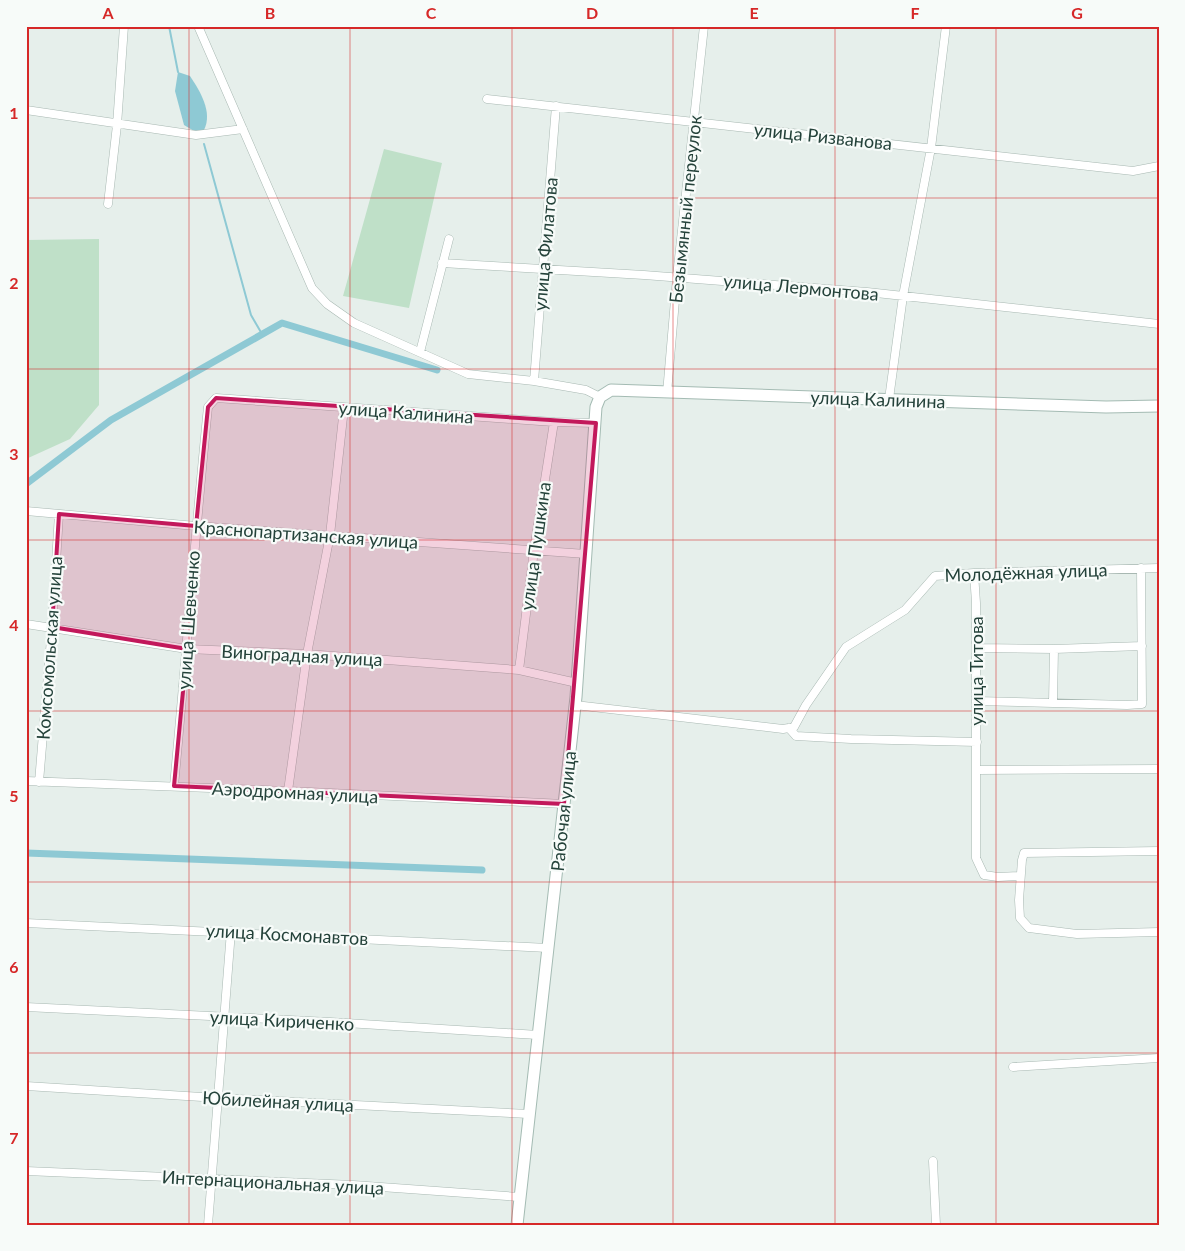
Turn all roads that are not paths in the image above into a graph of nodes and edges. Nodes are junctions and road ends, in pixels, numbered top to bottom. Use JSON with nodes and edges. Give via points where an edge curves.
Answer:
{"nodes":[{"id":1,"x":124,"y":26,"type":"edge"},
{"id":2,"x":198,"y":26,"type":"edge"},
{"id":3,"x":704,"y":26,"type":"edge"},
{"id":4,"x":946,"y":26,"type":"edge"},
{"id":5,"x":487,"y":99,"type":"dead end"},
{"id":6,"x":556,"y":106,"type":"junction"},
{"id":7,"x":26,"y":110,"type":"edge"},
{"id":8,"x":694,"y":121,"type":"junction"},
{"id":9,"x":117,"y":125,"type":"junction"},
{"id":10,"x":243,"y":129,"type":"junction"},
{"id":11,"x":931,"y":148,"type":"junction"},
{"id":12,"x":1159,"y":166,"type":"edge"},
{"id":13,"x":108,"y":204,"type":"dead end"},
{"id":14,"x":449,"y":238,"type":"dead end"},
{"id":15,"x":442,"y":263,"type":"junction"},
{"id":16,"x":543,"y":269,"type":"junction"},
{"id":17,"x":677,"y":278,"type":"junction"},
{"id":18,"x":903,"y":296,"type":"junction"},
{"id":19,"x":1159,"y":324,"type":"edge"},
{"id":20,"x":420,"y":352,"type":"junction"},
{"id":21,"x":534,"y":381,"type":"junction"},
{"id":22,"x":667,"y":393,"type":"junction"},
{"id":23,"x":600,"y":397,"type":"junction"},
{"id":24,"x":216,"y":398,"type":"joint"},
{"id":25,"x":889,"y":399,"type":"junction"},
{"id":26,"x":1159,"y":406,"type":"edge"},
{"id":27,"x":344,"y":408,"type":"junction"},
{"id":28,"x":554,"y":422,"type":"junction"},
{"id":29,"x":596,"y":423,"type":"junction"},
{"id":30,"x":26,"y":511,"type":"edge"},
{"id":31,"x":59,"y":514,"type":"junction"},
{"id":32,"x":196,"y":526,"type":"junction"},
{"id":33,"x":330,"y":535,"type":"junction"},
{"id":34,"x":534,"y":550,"type":"junction"},
{"id":35,"x":586,"y":554,"type":"junction"},
{"id":36,"x":1141,"y":568,"type":"junction"},
{"id":37,"x":1159,"y":568,"type":"edge"},
{"id":38,"x":974,"y":573,"type":"junction"},
{"id":39,"x":26,"y":624,"type":"edge"},
{"id":40,"x":52,"y":628,"type":"junction"},
{"id":41,"x":1142,"y":646,"type":"junction"},
{"id":42,"x":976,"y":648,"type":"junction"},
{"id":43,"x":187,"y":649,"type":"junction"},
{"id":44,"x":1054,"y":649,"type":"junction"},
{"id":45,"x":307,"y":654,"type":"junction"},
{"id":46,"x":518,"y":670,"type":"junction"},
{"id":47,"x":577,"y":683,"type":"junction"},
{"id":48,"x":976,"y":701,"type":"junction"},
{"id":49,"x":1053,"y":703,"type":"junction"},
{"id":50,"x":575,"y":705,"type":"junction"},
{"id":51,"x":786,"y":728,"type":"junction"},
{"id":52,"x":977,"y":742,"type":"junction"},
{"id":53,"x":1159,"y":769,"type":"edge"},
{"id":54,"x":977,"y":770,"type":"junction"},
{"id":55,"x":26,"y":781,"type":"edge"},
{"id":56,"x":39,"y":782,"type":"junction"},
{"id":57,"x":174,"y":786,"type":"junction"},
{"id":58,"x":288,"y":791,"type":"junction"},
{"id":59,"x":564,"y":804,"type":"junction"},
{"id":60,"x":1159,"y":851,"type":"edge"},
{"id":61,"x":1020,"y":876,"type":"junction"},
{"id":62,"x":26,"y":922,"type":"edge"},
{"id":63,"x":231,"y":932,"type":"junction"},
{"id":64,"x":1159,"y":932,"type":"edge"},
{"id":65,"x":548,"y":948,"type":"junction"},
{"id":66,"x":26,"y":1007,"type":"edge"},
{"id":67,"x":224,"y":1017,"type":"junction"},
{"id":68,"x":538,"y":1035,"type":"junction"},
{"id":69,"x":1159,"y":1058,"type":"edge"},
{"id":70,"x":1013,"y":1067,"type":"dead end"},
{"id":71,"x":26,"y":1086,"type":"edge"},
{"id":72,"x":218,"y":1098,"type":"junction"},
{"id":73,"x":529,"y":1114,"type":"junction"},
{"id":74,"x":933,"y":1161,"type":"dead end"},
{"id":75,"x":26,"y":1172,"type":"edge"},
{"id":76,"x":212,"y":1180,"type":"junction"},
{"id":77,"x":520,"y":1197,"type":"junction"},
{"id":78,"x":208,"y":1225,"type":"edge"},
{"id":79,"x":517,"y":1225,"type":"edge"},
{"id":80,"x":936,"y":1225,"type":"edge"}],
"edges":[{"from":1,"to":9,"type":"street"},
{"from":2,"to":10,"type":"street"},
{"from":3,"to":8,"type":"street","name":"Безымянный переулок"},
{"from":4,"to":11,"type":"street"},
{"from":5,"to":6,"type":"street","name":"улица Ризванова"},
{"from":6,"to":8,"type":"street","name":"улица Ризванова"},
{"from":6,"to":16,"type":"street","name":"улица Филатова"},
{"from":7,"to":9,"type":"street"},
{"from":8,"to":11,"type":"street","name":"улица Ризванова"},
{"from":8,"to":17,"type":"street","name":"Безымянный переулок"},
{"from":9,"to":10,"type":"street","via":[[196,135]]},
{"from":9,"to":13,"type":"street"},
{"from":10,"to":20,"type":"street","via":[[312,288],[327,304],[354,323]]},
{"from":11,"to":12,"type":"street","name":"улица Ризванова","via":[[1133,171]]},
{"from":11,"to":18,"type":"street"},
{"from":14,"to":15,"type":"street"},
{"from":15,"to":16,"type":"street","name":"улица Лермонтова"},
{"from":15,"to":20,"type":"street"},
{"from":16,"to":17,"type":"street","name":"улица Лермонтова"},
{"from":16,"to":21,"type":"street","name":"улица Филатова"},
{"from":17,"to":18,"type":"street","name":"улица Лермонтова"},
{"from":17,"to":22,"type":"street","name":"Безымянный переулок"},
{"from":18,"to":19,"type":"street","name":"улица Лермонтова"},
{"from":18,"to":25,"type":"street"},
{"from":20,"to":21,"type":"street","via":[[468,374]]},
{"from":21,"to":23,"type":"street","via":[[586,390]]},
{"from":22,"to":23,"type":"street","name":"улица Калинина","via":[[611,390]]},
{"from":22,"to":25,"type":"street","name":"улица Калинина"},
{"from":23,"to":29,"type":"street","name":"Рабочая улица"},
{"from":24,"to":27,"type":"street","name":"улица Калинина"},
{"from":24,"to":32,"type":"street","name":"улица Шевченко","via":[[208,407]]},
{"from":25,"to":26,"type":"street","name":"улица Калинина"},
{"from":27,"to":28,"type":"street","name":"улица Калинина"},
{"from":27,"to":33,"type":"street"},
{"from":28,"to":29,"type":"street","name":"улица Калинина"},
{"from":28,"to":34,"type":"street","name":"улица Пушкина"},
{"from":29,"to":35,"type":"street","name":"Рабочая улица"},
{"from":30,"to":31,"type":"street","name":"Краснопартизанская улица"},
{"from":31,"to":32,"type":"street","name":"Краснопартизанская улица"},
{"from":31,"to":40,"type":"street","name":"Комсомольская улица"},
{"from":32,"to":33,"type":"street","name":"Краснопартизанская улица"},
{"from":32,"to":43,"type":"street","name":"улица Шевченко"},
{"from":33,"to":34,"type":"street","name":"Краснопартизанская улица"},
{"from":33,"to":45,"type":"street"},
{"from":34,"to":35,"type":"street","name":"Краснопартизанская улица"},
{"from":34,"to":46,"type":"street","name":"улица Пушкина"},
{"from":35,"to":47,"type":"street","name":"Рабочая улица"},
{"from":36,"to":37,"type":"street","name":"Молодёжная улица"},
{"from":36,"to":38,"type":"street","name":"Молодёжная улица"},
{"from":36,"to":41,"type":"street"},
{"from":38,"to":42,"type":"street","name":"улица Титова"},
{"from":38,"to":51,"type":"street","name":"Молодёжная улица","via":[[935,576],[905,610],[846,647],[794,727]]},
{"from":39,"to":40,"type":"street","name":"Виноградная улица"},
{"from":40,"to":43,"type":"street","name":"Виноградная улица"},
{"from":40,"to":56,"type":"street","name":"Комсомольская улица"},
{"from":41,"to":44,"type":"street"},
{"from":41,"to":49,"type":"street","via":[[1142,704]]},
{"from":42,"to":44,"type":"street"},
{"from":42,"to":48,"type":"street","name":"улица Титова"},
{"from":43,"to":45,"type":"street","name":"Виноградная улица"},
{"from":43,"to":57,"type":"street","name":"улица Шевченко"},
{"from":44,"to":49,"type":"street"},
{"from":45,"to":46,"type":"street","name":"Виноградная улица"},
{"from":45,"to":58,"type":"street"},
{"from":46,"to":47,"type":"street","name":"Виноградная улица"},
{"from":47,"to":50,"type":"street","name":"Рабочая улица"},
{"from":48,"to":49,"type":"street"},
{"from":48,"to":52,"type":"street","name":"улица Титова"},
{"from":50,"to":51,"type":"street"},
{"from":50,"to":59,"type":"street","name":"Рабочая улица"},
{"from":51,"to":52,"type":"street","via":[[796,736]]},
{"from":52,"to":54,"type":"street","name":"улица Титова"},
{"from":53,"to":54,"type":"street"},
{"from":54,"to":61,"type":"street","name":"улица Титова","via":[[976,858],[984,875]]},
{"from":55,"to":56,"type":"street","name":"Аэродромная улица"},
{"from":56,"to":57,"type":"street","name":"Аэродромная улица"},
{"from":57,"to":58,"type":"street","name":"Аэродромная улица"},
{"from":58,"to":59,"type":"street","name":"Аэродромная улица"},
{"from":59,"to":65,"type":"street","name":"Рабочая улица"},
{"from":60,"to":61,"type":"street","via":[[1024,854]]},
{"from":61,"to":64,"type":"street","via":[[1020,918],[1029,928],[1077,934]]},
{"from":62,"to":63,"type":"street","name":"улица Космонавтов"},
{"from":63,"to":65,"type":"street","name":"улица Космонавтов"},
{"from":63,"to":67,"type":"street"},
{"from":65,"to":68,"type":"street","name":"Рабочая улица"},
{"from":66,"to":67,"type":"street","name":"улица Кириченко"},
{"from":67,"to":68,"type":"street","name":"улица Кириченко"},
{"from":67,"to":72,"type":"street"},
{"from":68,"to":73,"type":"street","name":"Рабочая улица"},
{"from":69,"to":70,"type":"street"},
{"from":71,"to":72,"type":"street","name":"Юбилейная улица"},
{"from":72,"to":73,"type":"street","name":"Юбилейная улица"},
{"from":72,"to":76,"type":"street"},
{"from":73,"to":77,"type":"street","name":"Рабочая улица"},
{"from":74,"to":80,"type":"street"},
{"from":75,"to":76,"type":"street","name":"Интернациональная улица"},
{"from":76,"to":77,"type":"street","name":"Интернациональная улица","via":[[353,1185]]},
{"from":76,"to":78,"type":"street"},
{"from":77,"to":79,"type":"street","name":"Рабочая улица"}]}
